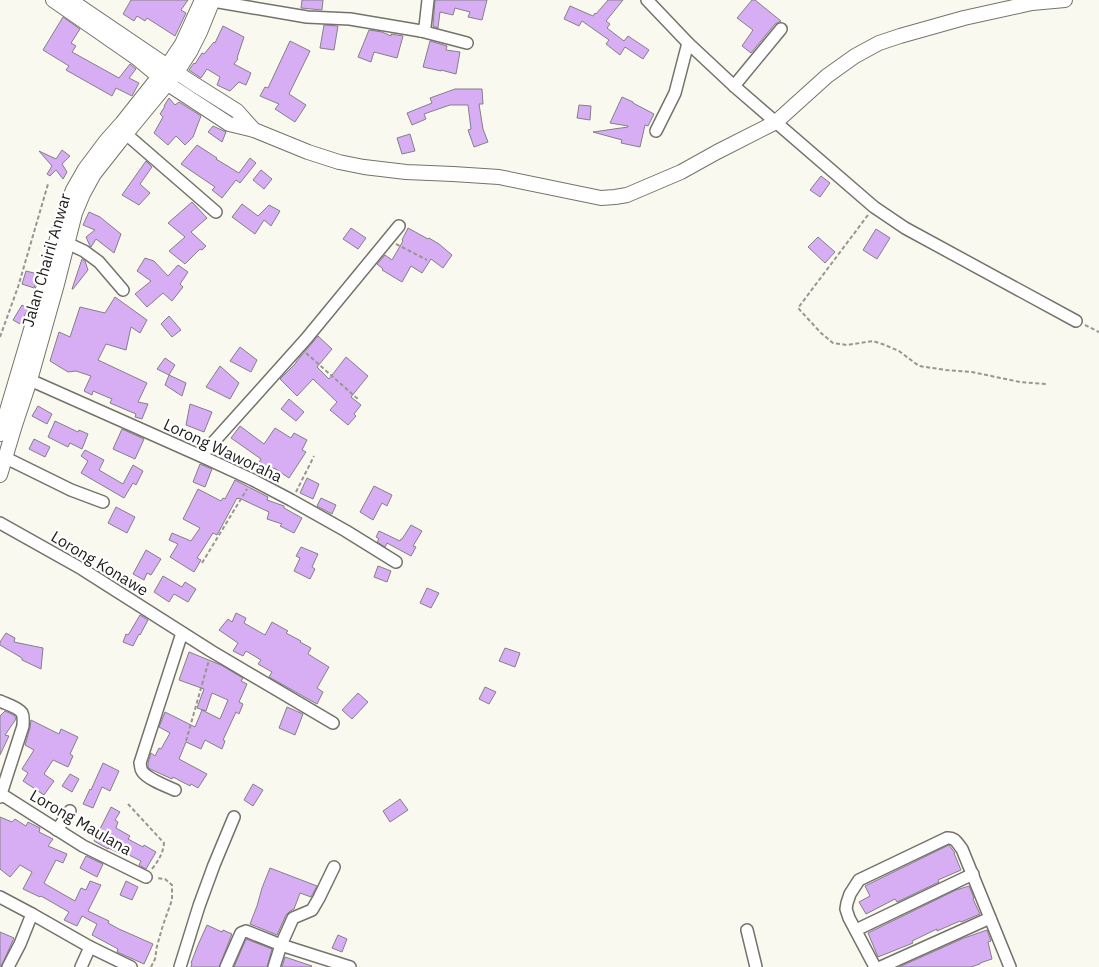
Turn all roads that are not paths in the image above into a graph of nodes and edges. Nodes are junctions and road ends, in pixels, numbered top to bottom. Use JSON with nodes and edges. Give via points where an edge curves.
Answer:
{"nodes":[{"id":1,"x":53,"y":0,"type":"edge"},
{"id":2,"x":70,"y":0,"type":"edge"},
{"id":3,"x":209,"y":0,"type":"edge"},
{"id":4,"x":428,"y":0,"type":"edge"},
{"id":5,"x":647,"y":0,"type":"edge"},
{"id":6,"x":1065,"y":0,"type":"edge"},
{"id":7,"x":782,"y":28,"type":"dead end"},
{"id":8,"x":421,"y":31,"type":"junction"},
{"id":9,"x":467,"y":43,"type":"dead end"},
{"id":10,"x":688,"y":43,"type":"junction"},
{"id":11,"x":172,"y":68,"type":"junction"},
{"id":12,"x":163,"y":80,"type":"junction"},
{"id":13,"x":734,"y":86,"type":"junction"},
{"id":14,"x":776,"y":122,"type":"junction"},
{"id":15,"x":254,"y":130,"type":"junction"},
{"id":16,"x":656,"y":131,"type":"dead end"},
{"id":17,"x":126,"y":134,"type":"junction"},
{"id":18,"x":216,"y":212,"type":"dead end"},
{"id":19,"x":399,"y":226,"type":"dead end"},
{"id":20,"x":67,"y":243,"type":"junction"},
{"id":21,"x":123,"y":290,"type":"dead end"},
{"id":22,"x":1076,"y":321,"type":"road end"},
{"id":23,"x":30,"y":380,"type":"junction"},
{"id":24,"x":4,"y":429,"type":"edge"},
{"id":25,"x":200,"y":456,"type":"junction"},
{"id":26,"x":6,"y":458,"type":"junction"},
{"id":27,"x":0,"y":475,"type":"edge"},
{"id":28,"x":104,"y":502,"type":"dead end"},
{"id":29,"x":0,"y":523,"type":"edge"},
{"id":30,"x":396,"y":562,"type":"dead end"},
{"id":31,"x":182,"y":633,"type":"junction"},
{"id":32,"x":0,"y":701,"type":"edge"},
{"id":33,"x":333,"y":723,"type":"dead end"},
{"id":34,"x":175,"y":790,"type":"dead end"},
{"id":35,"x":1,"y":796,"type":"edge"},
{"id":36,"x":70,"y":811,"type":"dead end"},
{"id":37,"x":234,"y":817,"type":"dead end"},
{"id":38,"x":57,"y":830,"type":"junction"},
{"id":39,"x":334,"y":867,"type":"dead end"},
{"id":40,"x":973,"y":874,"type":"junction"},
{"id":41,"x":146,"y":877,"type":"road end"},
{"id":42,"x":0,"y":897,"type":"edge"},
{"id":43,"x":32,"y":914,"type":"junction"},
{"id":44,"x":990,"y":918,"type":"junction"},
{"id":45,"x":747,"y":930,"type":"dead end"},
{"id":46,"x":856,"y":930,"type":"junction"},
{"id":47,"x":281,"y":946,"type":"junction"},
{"id":48,"x":90,"y":947,"type":"junction"},
{"id":49,"x":1007,"y":966,"type":"edge"},
{"id":50,"x":8,"y":967,"type":"edge"},
{"id":51,"x":81,"y":967,"type":"edge"},
{"id":52,"x":130,"y":967,"type":"edge"},
{"id":53,"x":180,"y":967,"type":"edge"},
{"id":54,"x":226,"y":967,"type":"edge"},
{"id":55,"x":274,"y":967,"type":"edge"},
{"id":56,"x":350,"y":967,"type":"edge"},
{"id":57,"x":756,"y":967,"type":"edge"},
{"id":58,"x":875,"y":967,"type":"edge"},
{"id":59,"x":880,"y":967,"type":"edge"}],
"edges":[{"from":1,"to":12,"type":"main road"},
{"from":2,"to":11,"type":"main road"},
{"from":3,"to":8,"type":"street","via":[[307,17],[350,19]]},
{"from":3,"to":11,"type":"main road","name":"Jalan Chairil Anwar","via":[[200,32],[190,52]]},
{"from":4,"to":8,"type":"street","via":[[425,27]]},
{"from":5,"to":10,"type":"street"},
{"from":6,"to":14,"type":"main road","via":[[964,18],[879,43],[828,76]]},
{"from":7,"to":13,"type":"street"},
{"from":8,"to":9,"type":"street"},
{"from":10,"to":13,"type":"street"},
{"from":10,"to":16,"type":"street","via":[[675,93]]},
{"from":11,"to":12,"type":"main road","name":"Jalan Chairil Anwar"},
{"from":11,"to":15,"type":"main road","via":[[238,111]]},
{"from":12,"to":15,"type":"main road","via":[[229,124]]},
{"from":12,"to":17,"type":"main road","name":"Jalan Chairil Anwar"},
{"from":12,"to":24,"type":"main road","name":"Jalan Chairil Anwar","via":[[106,141],[73,190]]},
{"from":13,"to":14,"type":"street"},
{"from":14,"to":15,"type":"main road","via":[[682,172],[627,195],[601,198],[499,177],[364,167],[308,152]]},
{"from":14,"to":22,"type":"street","via":[[874,207],[905,228]]},
{"from":17,"to":18,"type":"street"},
{"from":17,"to":20,"type":"main road","name":"Jalan Chairil Anwar","via":[[88,184],[75,213]]},
{"from":19,"to":25,"type":"street","via":[[298,347]]},
{"from":20,"to":21,"type":"street","via":[[99,262]]},
{"from":20,"to":23,"type":"main road","name":"Jalan Chairil Anwar"},
{"from":23,"to":24,"type":"main road","name":"Jalan Chairil Anwar"},
{"from":23,"to":25,"type":"street","name":"Lorong Waworaha"},
{"from":24,"to":26,"type":"main road","name":"Jalan Chairil Anwar"},
{"from":25,"to":30,"type":"street","name":"Lorong Waworaha","via":[[291,500]]},
{"from":26,"to":27,"type":"main road","name":"Jalan Chairil Anwar"},
{"from":26,"to":28,"type":"street","via":[[71,490]]},
{"from":29,"to":31,"type":"street","name":"Lorong Konawe"},
{"from":31,"to":33,"type":"street","name":"Lorong Konawe"},
{"from":31,"to":34,"type":"street","via":[[140,763],[142,772]]},
{"from":32,"to":35,"type":"street","via":[[23,715],[23,726]]},
{"from":35,"to":38,"type":"street","name":"Lorong Maulana"},
{"from":36,"to":38,"type":"street"},
{"from":37,"to":53,"type":"street","via":[[208,881]]},
{"from":38,"to":41,"type":"street","name":"Lorong Maulana"},
{"from":39,"to":47,"type":"street","via":[[315,906],[293,918]]},
{"from":40,"to":44,"type":"street"},
{"from":40,"to":46,"type":"street"},
{"from":40,"to":46,"type":"street","via":[[955,839],[947,838],[859,880],[846,903]]},
{"from":42,"to":43,"type":"street"},
{"from":43,"to":48,"type":"street"},
{"from":43,"to":50,"type":"street"},
{"from":44,"to":49,"type":"street"},
{"from":44,"to":59,"type":"street"},
{"from":45,"to":57,"type":"street"},
{"from":46,"to":58,"type":"street"},
{"from":47,"to":54,"type":"street","via":[[243,931]]},
{"from":47,"to":55,"type":"street"},
{"from":47,"to":56,"type":"street"},
{"from":48,"to":51,"type":"street"},
{"from":48,"to":52,"type":"street"}]}
